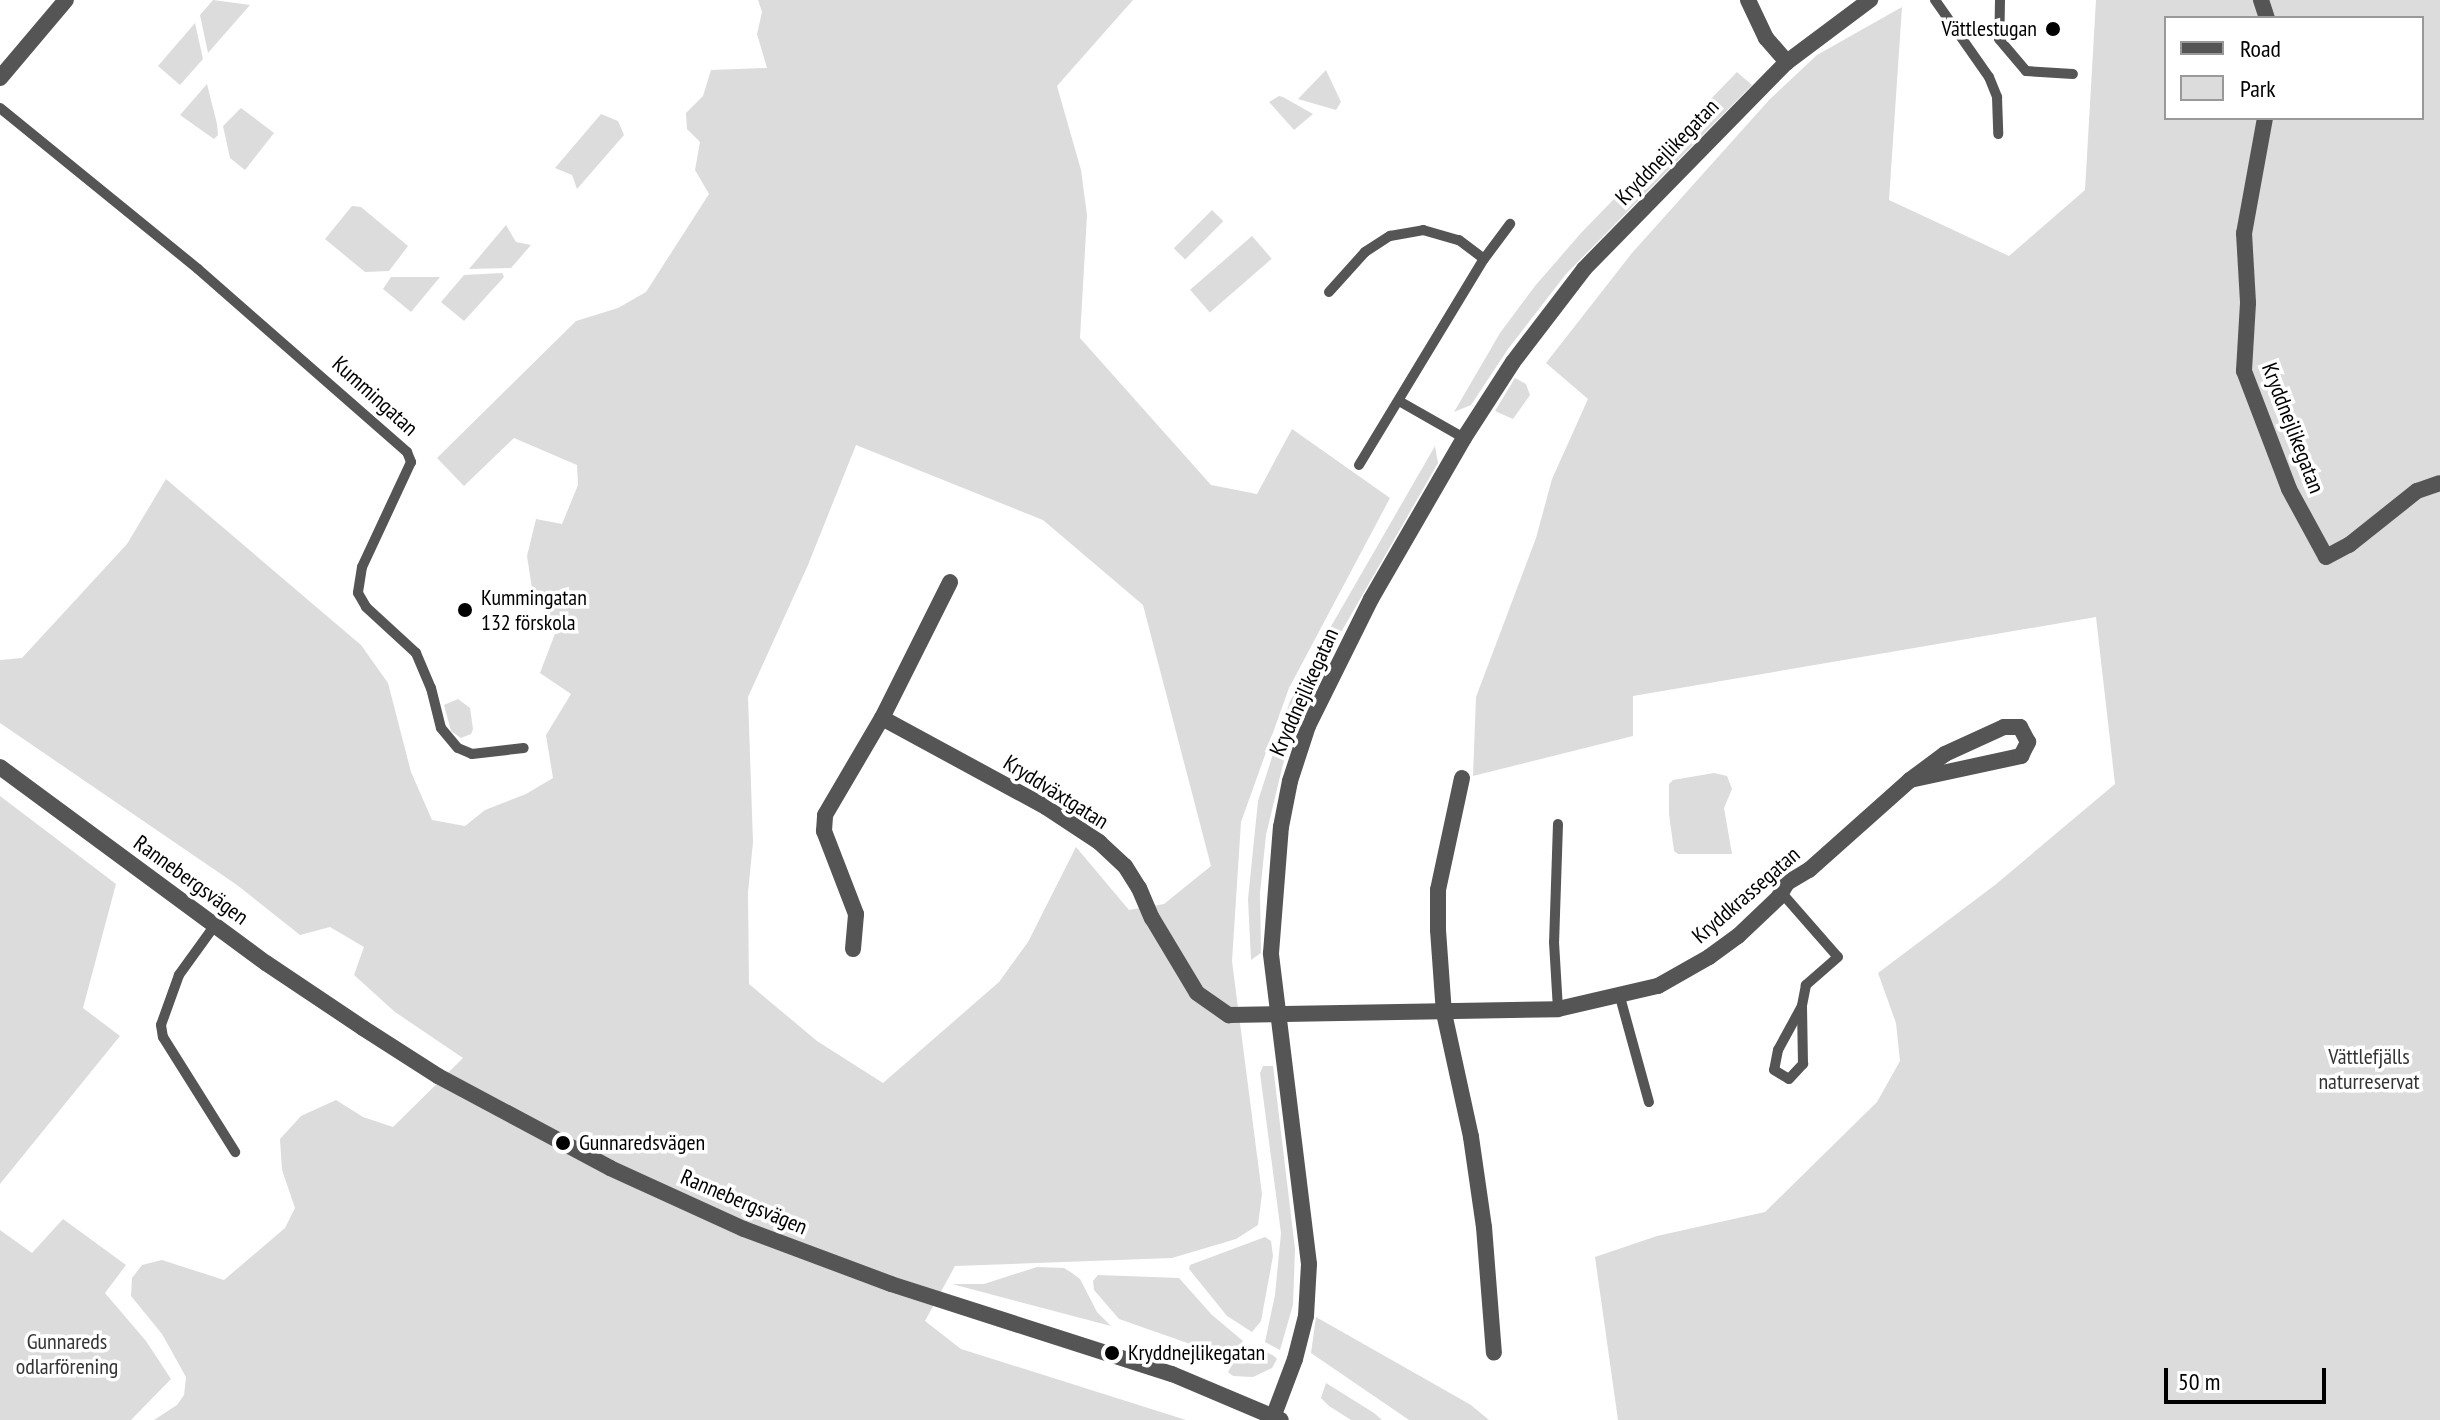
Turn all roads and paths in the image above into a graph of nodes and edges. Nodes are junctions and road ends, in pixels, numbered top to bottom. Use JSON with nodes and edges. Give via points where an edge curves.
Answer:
{"nodes":[{"id":1,"x":66,"y":0,"type":"edge"},
{"id":2,"x":1748,"y":0,"type":"edge"},
{"id":3,"x":1870,"y":0,"type":"edge"},
{"id":4,"x":1935,"y":0,"type":"edge"},
{"id":5,"x":2000,"y":0,"type":"edge"},
{"id":6,"x":1787,"y":62,"type":"junction"},
{"id":7,"x":2073,"y":74,"type":"dead end"},
{"id":8,"x":0,"y":78,"type":"edge"},
{"id":9,"x":0,"y":108,"type":"edge"},
{"id":10,"x":2265,"y":120,"type":"edge"},
{"id":11,"x":1998,"y":134,"type":"dead end"},
{"id":12,"x":1510,"y":224,"type":"dead end"},
{"id":13,"x":1484,"y":259,"type":"junction"},
{"id":14,"x":1329,"y":292,"type":"dead end"},
{"id":15,"x":1399,"y":401,"type":"junction"},
{"id":16,"x":1464,"y":438,"type":"junction"},
{"id":17,"x":1359,"y":465,"type":"dead end"},
{"id":18,"x":2440,"y":483,"type":"edge"},
{"id":19,"x":950,"y":582,"type":"dead end"},
{"id":20,"x":882,"y":718,"type":"junction"},
{"id":21,"x":524,"y":748,"type":"dead end"},
{"id":22,"x":0,"y":767,"type":"edge"},
{"id":23,"x":1462,"y":778,"type":"dead end"},
{"id":24,"x":1910,"y":780,"type":"junction"},
{"id":25,"x":1558,"y":824,"type":"dead end"},
{"id":26,"x":1781,"y":892,"type":"junction"},
{"id":27,"x":215,"y":925,"type":"junction"},
{"id":28,"x":853,"y":949,"type":"dead end"},
{"id":29,"x":1620,"y":997,"type":"junction"},
{"id":30,"x":1802,"y":1006,"type":"junction"},
{"id":31,"x":1558,"y":1009,"type":"junction"},
{"id":32,"x":1444,"y":1013,"type":"junction"},
{"id":33,"x":1277,"y":1015,"type":"junction"},
{"id":34,"x":1649,"y":1102,"type":"dead end"},
{"id":35,"x":235,"y":1152,"type":"dead end"},
{"id":36,"x":1494,"y":1353,"type":"dead end"},
{"id":37,"x":1275,"y":1419,"type":"edge"}],
"edges":[{"from":1,"to":8,"type":"street"},
{"from":2,"to":6,"type":"street","via":[[1766,38]]},
{"from":3,"to":6,"type":"street","name":"Kryddnejlikegatan"},
{"from":4,"to":11,"type":"lane","via":[[1989,77],[1997,97]]},
{"from":5,"to":7,"type":"lane","via":[[1999,39],[2026,71]]},
{"from":6,"to":16,"type":"street","name":"Kryddnejlikegatan","via":[[1584,269],[1513,362]]},
{"from":9,"to":21,"type":"lane","name":"Kummingatan","via":[[198,269],[407,452],[411,462],[365,558],[358,593],[416,653],[441,728],[458,748],[472,754]]},
{"from":10,"to":18,"type":"street","name":"Kryddnejlikegatan","via":[[2244,233],[2244,371],[2289,489],[2326,557],[2417,491]]},
{"from":12,"to":13,"type":"lane"},
{"from":13,"to":14,"type":"lane","via":[[1459,240],[1423,230],[1390,236],[1365,252]]},
{"from":13,"to":15,"type":"lane"},
{"from":15,"to":16,"type":"lane"},
{"from":15,"to":17,"type":"lane"},
{"from":16,"to":33,"type":"street","name":"Kryddnejlikegatan","via":[[1342,657],[1308,726],[1290,781],[1272,897]]},
{"from":19,"to":20,"type":"street"},
{"from":20,"to":28,"type":"street","via":[[825,815],[824,831],[856,914]]},
{"from":20,"to":33,"type":"street","name":"Kryddväxtgatan","via":[[1046,807],[1099,842],[1125,866],[1197,993],[1213,1007],[1229,1015]]},
{"from":22,"to":27,"type":"street","name":"Rannebergsvägen"},
{"from":23,"to":32,"type":"street","via":[[1438,890]]},
{"from":24,"to":24,"type":"street","name":"Kryddkrassegatan","via":[[2021,756],[2028,742],[2020,727],[2004,727],[1945,754]]},
{"from":24,"to":26,"type":"street","name":"Kryddkrassegatan"},
{"from":25,"to":31,"type":"lane"},
{"from":26,"to":29,"type":"street","name":"Kryddkrassegatan","via":[[1709,957],[1658,986]]},
{"from":26,"to":30,"type":"lane","via":[[1838,957],[1806,985]]},
{"from":27,"to":35,"type":"lane","via":[[179,975],[161,1025],[163,1037]]},
{"from":27,"to":37,"type":"street","name":"Rannebergsvägen","via":[[438,1076],[610,1168],[771,1239],[891,1284],[1162,1370]]},
{"from":29,"to":31,"type":"street","name":"Kryddkrassegatan"},
{"from":29,"to":34,"type":"lane"},
{"from":30,"to":30,"type":"lane","via":[[1774,1059],[1774,1070],[1789,1079],[1803,1064]]},
{"from":31,"to":32,"type":"street","name":"Kryddkrassegatan"},
{"from":32,"to":33,"type":"street","name":"Kryddkrassegatan"},
{"from":32,"to":36,"type":"street","via":[[1484,1227]]},
{"from":33,"to":37,"type":"street","name":"Kryddnejlikegatan","via":[[1309,1264],[1306,1316]]}]}
